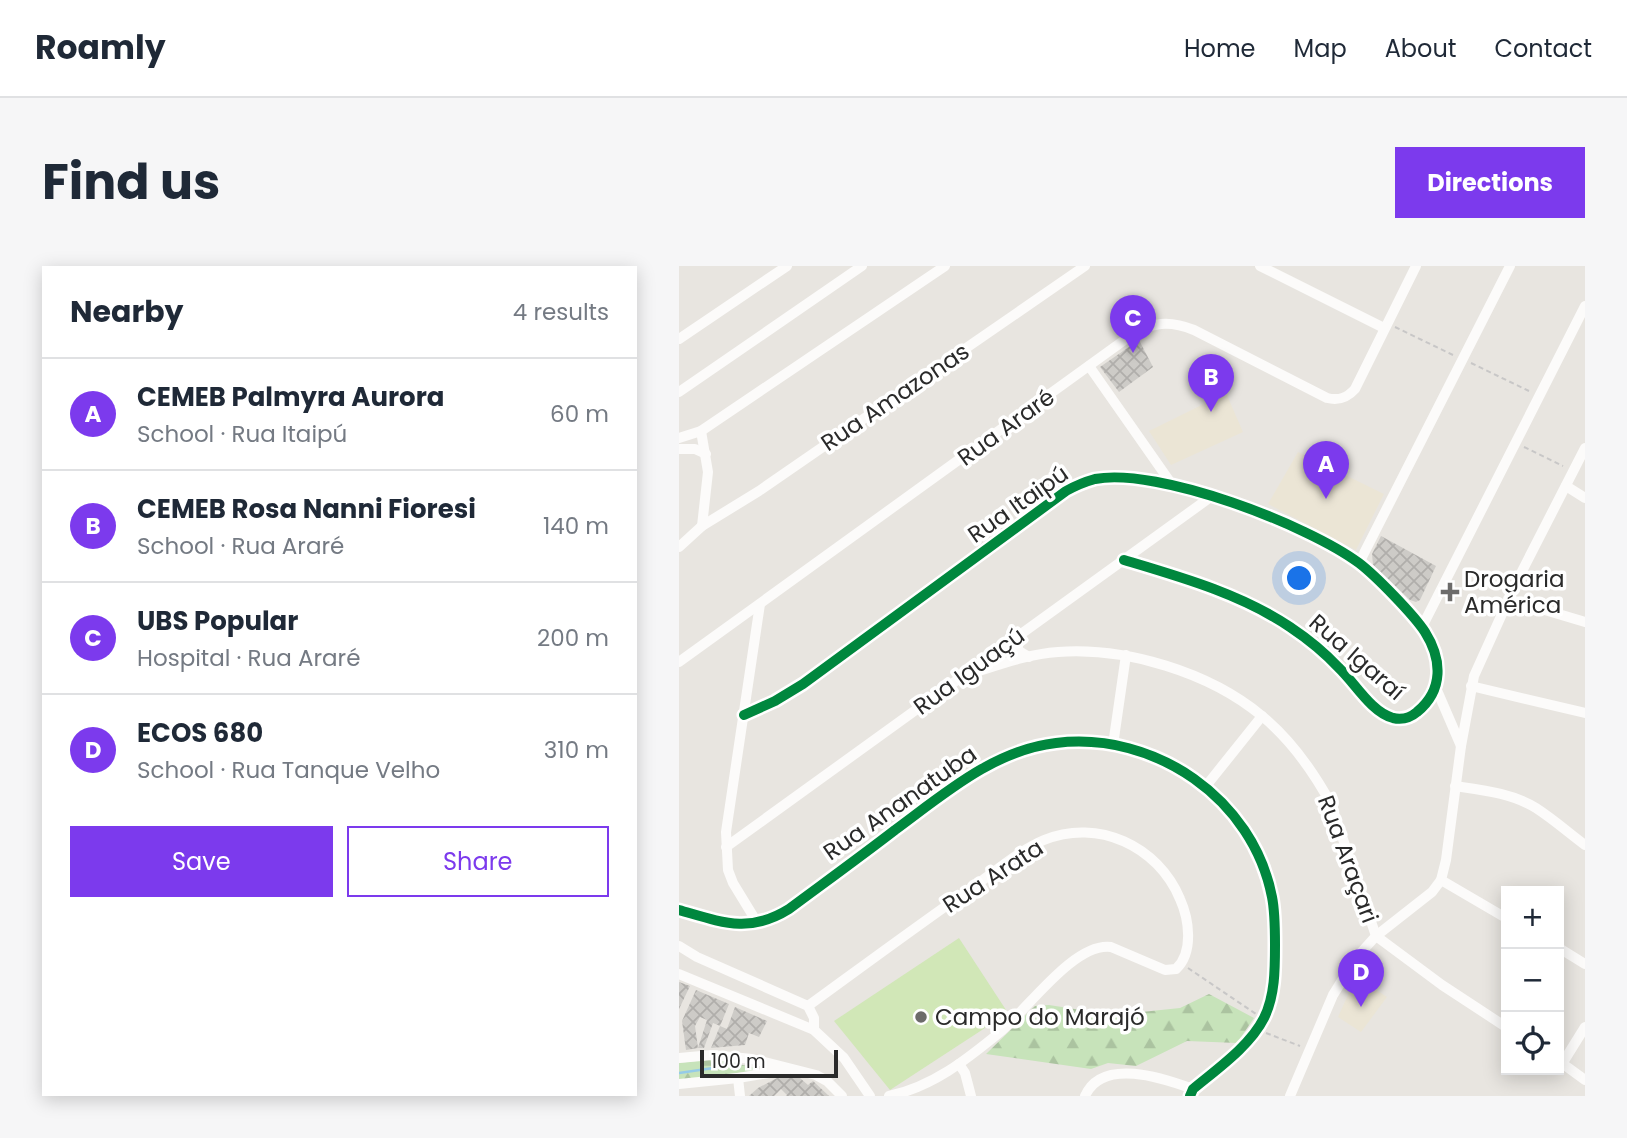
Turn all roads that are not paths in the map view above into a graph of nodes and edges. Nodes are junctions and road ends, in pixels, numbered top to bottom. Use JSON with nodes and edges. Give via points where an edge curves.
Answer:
{"nodes":[{"id":1,"x":787,"y":266,"type":"edge"},
{"id":2,"x":862,"y":266,"type":"edge"},
{"id":3,"x":945,"y":266,"type":"edge"},
{"id":4,"x":1086,"y":266,"type":"edge"},
{"id":5,"x":1261,"y":266,"type":"edge"},
{"id":6,"x":1416,"y":266,"type":"edge"},
{"id":7,"x":1510,"y":266,"type":"edge"},
{"id":8,"x":1585,"y":306,"type":"edge"},
{"id":9,"x":1384,"y":328,"type":"junction"},
{"id":10,"x":679,"y":340,"type":"edge"},
{"id":11,"x":1089,"y":366,"type":"junction"},
{"id":12,"x":679,"y":392,"type":"edge"},
{"id":13,"x":701,"y":431,"type":"junction"},
{"id":14,"x":679,"y":438,"type":"edge"},
{"id":15,"x":1585,"y":448,"type":"edge"},
{"id":16,"x":679,"y":449,"type":"edge"},
{"id":17,"x":706,"y":454,"type":"junction"},
{"id":18,"x":1173,"y":486,"type":"junction"},
{"id":19,"x":1566,"y":486,"type":"junction"},
{"id":20,"x":1212,"y":496,"type":"junction"},
{"id":21,"x":1585,"y":498,"type":"edge"},
{"id":22,"x":702,"y":526,"type":"junction"},
{"id":23,"x":679,"y":547,"type":"edge"},
{"id":24,"x":1124,"y":560,"type":"junction"},
{"id":25,"x":1359,"y":563,"type":"junction"},
{"id":26,"x":1508,"y":599,"type":"junction"},
{"id":27,"x":760,"y":604,"type":"junction"},
{"id":28,"x":1585,"y":622,"type":"edge"},
{"id":29,"x":1422,"y":627,"type":"junction"},
{"id":30,"x":1015,"y":637,"type":"junction"},
{"id":31,"x":1126,"y":655,"type":"junction"},
{"id":32,"x":1029,"y":657,"type":"junction"},
{"id":33,"x":679,"y":662,"type":"edge"},
{"id":34,"x":963,"y":676,"type":"junction"},
{"id":35,"x":1471,"y":686,"type":"junction"},
{"id":36,"x":1436,"y":688,"type":"junction"},
{"id":37,"x":1585,"y":713,"type":"edge"},
{"id":38,"x":744,"y":715,"type":"junction"},
{"id":39,"x":1262,"y":716,"type":"junction"},
{"id":40,"x":1113,"y":745,"type":"junction"},
{"id":41,"x":1461,"y":746,"type":"junction"},
{"id":42,"x":1206,"y":786,"type":"junction"},
{"id":43,"x":1455,"y":786,"type":"junction"},
{"id":44,"x":1585,"y":845,"type":"edge"},
{"id":45,"x":726,"y":847,"type":"junction"},
{"id":46,"x":1441,"y":880,"type":"junction"},
{"id":47,"x":679,"y":910,"type":"edge"},
{"id":48,"x":1501,"y":915,"type":"edge"},
{"id":49,"x":758,"y":924,"type":"junction"},
{"id":50,"x":1376,"y":936,"type":"junction"},
{"id":51,"x":679,"y":946,"type":"edge"},
{"id":52,"x":1561,"y":949,"type":"edge"},
{"id":53,"x":1585,"y":964,"type":"edge"},
{"id":54,"x":679,"y":974,"type":"edge"},
{"id":55,"x":808,"y":1006,"type":"junction"},
{"id":56,"x":1501,"y":1024,"type":"edge"},
{"id":57,"x":1585,"y":1027,"type":"edge"},
{"id":58,"x":814,"y":1030,"type":"junction"},
{"id":59,"x":1564,"y":1057,"type":"edge"},
{"id":60,"x":679,"y":1058,"type":"edge"},
{"id":61,"x":959,"y":1064,"type":"junction"},
{"id":62,"x":1564,"y":1066,"type":"edge"},
{"id":63,"x":792,"y":1069,"type":"junction"},
{"id":64,"x":738,"y":1078,"type":"junction"},
{"id":65,"x":1585,"y":1080,"type":"edge"},
{"id":66,"x":679,"y":1084,"type":"edge"},
{"id":67,"x":1192,"y":1093,"type":"edge"},
{"id":68,"x":740,"y":1096,"type":"edge"},
{"id":69,"x":842,"y":1096,"type":"edge"},
{"id":70,"x":870,"y":1096,"type":"edge"},
{"id":71,"x":889,"y":1096,"type":"edge"},
{"id":72,"x":971,"y":1096,"type":"edge"},
{"id":73,"x":1085,"y":1096,"type":"edge"},
{"id":74,"x":1290,"y":1096,"type":"edge"}],
"edges":[{"from":1,"to":10,"type":"street"},
{"from":2,"to":12,"type":"street"},
{"from":3,"to":13,"type":"street"},
{"from":4,"to":22,"type":"street","name":"Rua Amazonas"},
{"from":5,"to":9,"type":"street"},
{"from":6,"to":9,"type":"street"},
{"from":7,"to":25,"type":"street"},
{"from":8,"to":29,"type":"street"},
{"from":9,"to":11,"type":"street","name":"Rua Araré","via":[[1355,389],[1342,399],[1327,398],[1180,324],[1142,328]]},
{"from":11,"to":18,"type":"street"},
{"from":11,"to":27,"type":"street","name":"Rua Araré"},
{"from":13,"to":14,"type":"street"},
{"from":13,"to":17,"type":"street"},
{"from":15,"to":19,"type":"street"},
{"from":16,"to":17,"type":"street"},
{"from":17,"to":22,"type":"street"},
{"from":18,"to":20,"type":"street","name":"Rua Itaipú"},
{"from":18,"to":38,"type":"street","name":"Rua Itaipú","via":[[1097,479],[1066,491],[803,684]]},
{"from":19,"to":21,"type":"street"},
{"from":19,"to":26,"type":"street"},
{"from":20,"to":24,"type":"street","name":"Rua Iguaçú"},
{"from":20,"to":25,"type":"street","name":"Rua Itaipú","via":[[1283,523]]},
{"from":22,"to":23,"type":"street","name":"Rua Amazonas"},
{"from":24,"to":30,"type":"street","name":"Rua Iguaçú"},
{"from":24,"to":36,"type":"street","name":"Rua Igaraí","via":[[1219,591],[1291,627],[1390,717],[1414,715]]},
{"from":25,"to":29,"type":"street","name":"Rua Itaipú"},
{"from":26,"to":28,"type":"street"},
{"from":26,"to":35,"type":"street"},
{"from":27,"to":33,"type":"street","name":"Rua Araré"},
{"from":27,"to":38,"type":"street"},
{"from":29,"to":36,"type":"street","name":"Rua Itaipú","via":[[1436,653]]},
{"from":30,"to":32,"type":"street","via":[[1019,651]]},
{"from":30,"to":34,"type":"street","name":"Rua Iguaçú"},
{"from":31,"to":32,"type":"street","name":"Rua Araçari","via":[[1057,652]]},
{"from":31,"to":39,"type":"street","name":"Rua Araçari","via":[[1174,668]]},
{"from":31,"to":40,"type":"street"},
{"from":32,"to":34,"type":"street","name":"Rua Araçari"},
{"from":34,"to":45,"type":"street","name":"Rua Iguaçú"},
{"from":35,"to":37,"type":"street"},
{"from":35,"to":41,"type":"street"},
{"from":36,"to":41,"type":"street","name":"Rua Itaipú"},
{"from":38,"to":45,"type":"street"},
{"from":39,"to":42,"type":"street"},
{"from":39,"to":50,"type":"street","name":"Rua Araçari","via":[[1302,758],[1331,804]]},
{"from":40,"to":42,"type":"street","name":"Rua Ananatuba","via":[[1167,761]]},
{"from":40,"to":49,"type":"street","name":"Rua Ananatuba","via":[[1056,743],[1003,757],[789,909]]},
{"from":41,"to":43,"type":"street"},
{"from":42,"to":67,"type":"street","name":"Rua Ananatuba","via":[[1249,837],[1263,868],[1273,898],[1275,969],[1268,1007],[1256,1029]]},
{"from":43,"to":44,"type":"street","via":[[1523,802]]},
{"from":43,"to":46,"type":"street"},
{"from":45,"to":49,"type":"street","via":[[733,883]]},
{"from":46,"to":48,"type":"street"},
{"from":46,"to":50,"type":"street"},
{"from":47,"to":49,"type":"street"},
{"from":50,"to":56,"type":"street"},
{"from":50,"to":74,"type":"street","via":[[1344,976]]},
{"from":51,"to":55,"type":"street"},
{"from":52,"to":53,"type":"street"},
{"from":54,"to":58,"type":"street"},
{"from":55,"to":58,"type":"street"},
{"from":55,"to":61,"type":"street","name":"Rua Arata","via":[[1043,841],[1081,833],[1105,835],[1146,852],[1171,880],[1181,901],[1188,945],[1181,965],[1169,971],[1111,947],[1089,950],[1066,965],[1006,1027]]},
{"from":57,"to":59,"type":"street"},
{"from":58,"to":70,"type":"street","via":[[843,1058]]},
{"from":60,"to":63,"type":"street","via":[[738,1056]]},
{"from":61,"to":71,"type":"street","name":"Rua Arata","via":[[926,1084]]},
{"from":61,"to":72,"type":"street"},
{"from":62,"to":65,"type":"street"},
{"from":63,"to":64,"type":"street"},
{"from":63,"to":69,"type":"street","via":[[816,1075]]},
{"from":64,"to":66,"type":"street"},
{"from":64,"to":68,"type":"street"},
{"from":67,"to":73,"type":"street","via":[[1176,1083],[1122,1073],[1099,1078]]}]}
